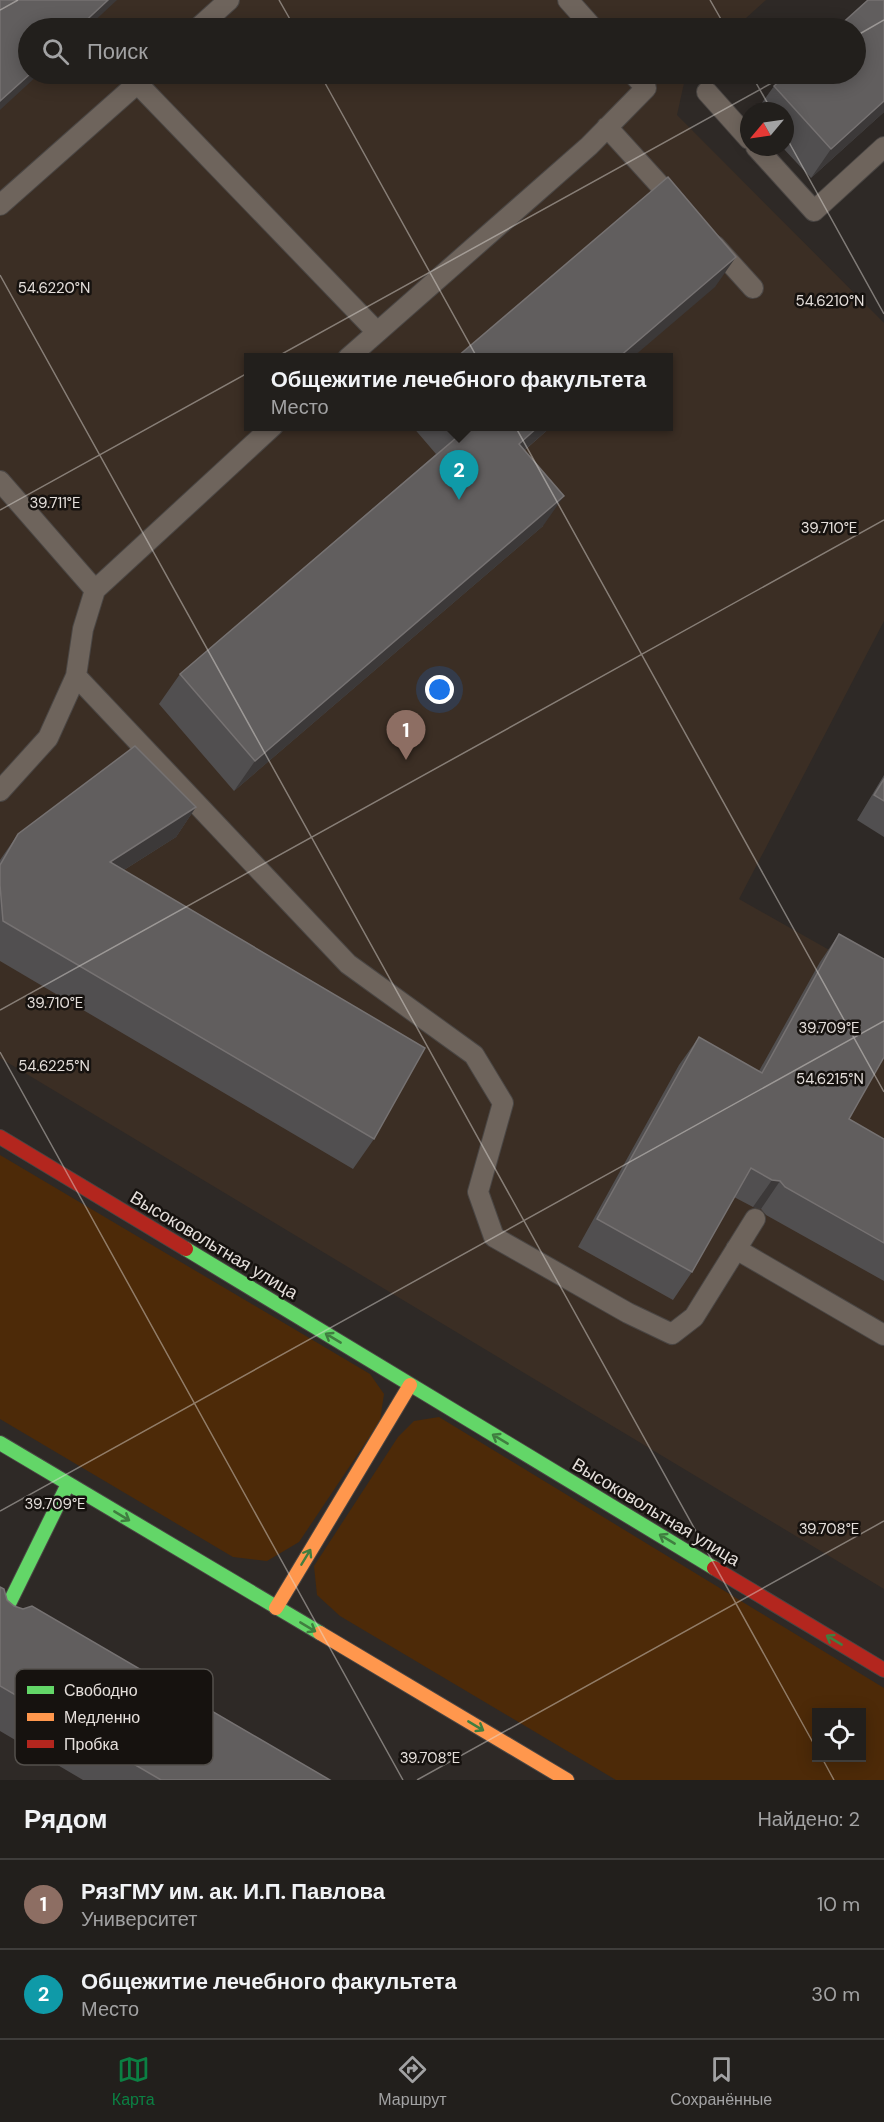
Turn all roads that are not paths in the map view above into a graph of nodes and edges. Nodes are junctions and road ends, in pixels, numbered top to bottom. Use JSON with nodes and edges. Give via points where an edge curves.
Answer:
{"nodes":[{"id":1,"x":229,"y":0,"type":"edge"},
{"id":2,"x":568,"y":0,"type":"edge"},
{"id":3,"x":209,"y":18,"type":"edge"},
{"id":4,"x":584,"y":18,"type":"edge"},
{"id":5,"x":136,"y":84,"type":"edge"},
{"id":6,"x":149,"y":84,"type":"edge"},
{"id":7,"x":642,"y":84,"type":"edge"},
{"id":8,"x":707,"y":92,"type":"dead end"},
{"id":9,"x":607,"y":127,"type":"junction"},
{"id":10,"x":740,"y":129,"type":"edge"},
{"id":11,"x":884,"y":147,"type":"edge"},
{"id":12,"x":764,"y":156,"type":"edge"},
{"id":13,"x":0,"y":206,"type":"edge"},
{"id":14,"x":753,"y":288,"type":"dead end"},
{"id":15,"x":376,"y":331,"type":"junction"},
{"id":16,"x":352,"y":353,"type":"edge"},
{"id":17,"x":268,"y":431,"type":"edge"},
{"id":18,"x":0,"y":481,"type":"edge"},
{"id":19,"x":95,"y":590,"type":"junction"},
{"id":20,"x":76,"y":676,"type":"junction"},
{"id":21,"x":0,"y":791,"type":"edge"},
{"id":22,"x":0,"y":1137,"type":"edge"},
{"id":23,"x":755,"y":1219,"type":"dead end"},
{"id":24,"x":736,"y":1249,"type":"junction"},
{"id":25,"x":884,"y":1335,"type":"edge"},
{"id":26,"x":410,"y":1384,"type":"junction"},
{"id":27,"x":0,"y":1443,"type":"edge"},
{"id":28,"x":68,"y":1484,"type":"junction"},
{"id":29,"x":276,"y":1608,"type":"junction"},
{"id":30,"x":0,"y":1622,"type":"edge"},
{"id":31,"x":884,"y":1670,"type":"edge"},
{"id":32,"x":567,"y":1780,"type":"edge"}],
"edges":[{"from":1,"to":3,"type":"lane"},
{"from":2,"to":4,"type":"lane"},
{"from":5,"to":13,"type":"lane"},
{"from":6,"to":15,"type":"lane"},
{"from":7,"to":9,"type":"lane","via":[[646,88]]},
{"from":8,"to":10,"type":"lane"},
{"from":9,"to":14,"type":"lane"},
{"from":9,"to":15,"type":"lane"},
{"from":11,"to":12,"type":"lane","via":[[814,211]]},
{"from":15,"to":16,"type":"lane"},
{"from":17,"to":19,"type":"lane"},
{"from":18,"to":19,"type":"lane"},
{"from":19,"to":20,"type":"lane","via":[[83,629]]},
{"from":20,"to":21,"type":"lane","via":[[48,738]]},
{"from":20,"to":24,"type":"lane","via":[[348,963],[474,1055],[503,1103],[478,1192],[495,1237],[628,1314],[672,1334],[694,1317]]},
{"from":26,"to":22,"type":"street","name":"Высоковольтная улица","one_way":true},
{"from":23,"to":24,"type":"lane"},
{"from":24,"to":25,"type":"lane"},
{"from":29,"to":26,"type":"street","one_way":true},
{"from":31,"to":26,"type":"street","name":"Высоковольтная улица","one_way":true},
{"from":27,"to":28,"type":"street"},
{"from":28,"to":29,"type":"street","one_way":true},
{"from":28,"to":30,"type":"street"},
{"from":29,"to":32,"type":"street","one_way":true}]}
